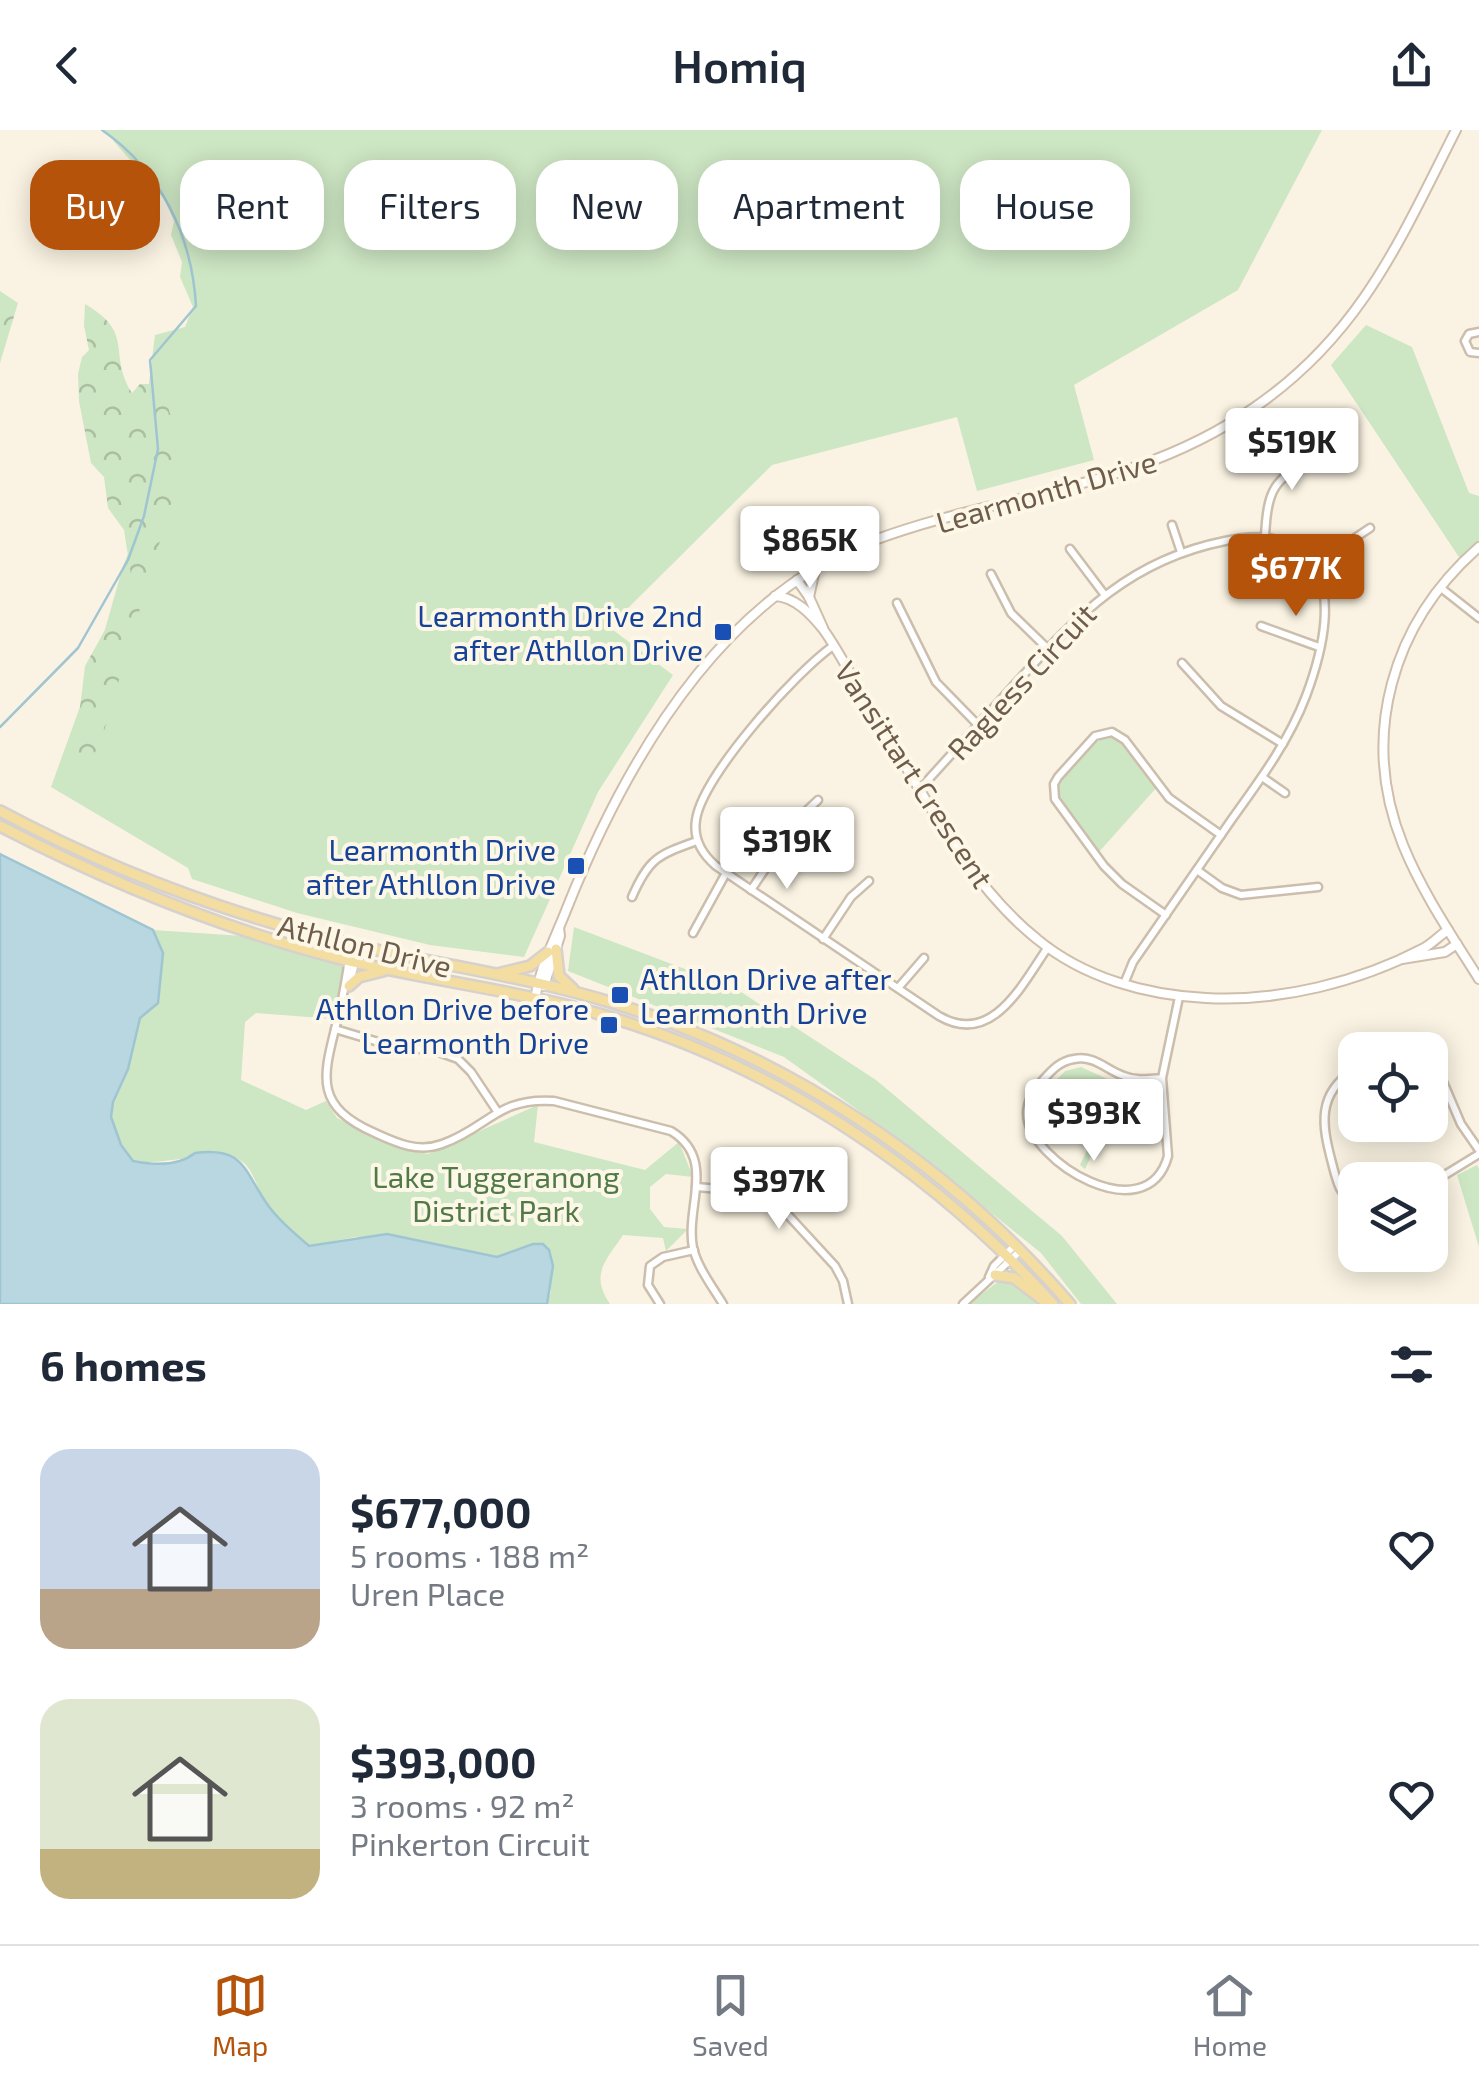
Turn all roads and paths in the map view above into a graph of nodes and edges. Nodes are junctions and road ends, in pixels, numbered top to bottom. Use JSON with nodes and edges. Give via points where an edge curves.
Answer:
{"nodes":[{"id":1,"x":1456,"y":130,"type":"edge"},
{"id":2,"x":1479,"y":332,"type":"edge"},
{"id":3,"x":1479,"y":353,"type":"edge"},
{"id":4,"x":1320,"y":452,"type":"dead end"},
{"id":5,"x":1172,"y":525,"type":"dead end"},
{"id":6,"x":1370,"y":528,"type":"dead end"},
{"id":7,"x":1265,"y":536,"type":"junction"},
{"id":8,"x":1479,"y":547,"type":"edge"},
{"id":9,"x":1070,"y":550,"type":"dead end"},
{"id":10,"x":1181,"y":552,"type":"junction"},
{"id":11,"x":1314,"y":565,"type":"junction"},
{"id":12,"x":815,"y":570,"type":"junction"},
{"id":13,"x":991,"y":574,"type":"dead end"},
{"id":14,"x":797,"y":580,"type":"junction"},
{"id":15,"x":1440,"y":587,"type":"junction"},
{"id":16,"x":1104,"y":594,"type":"junction"},
{"id":17,"x":774,"y":596,"type":"junction"},
{"id":18,"x":809,"y":597,"type":"junction"},
{"id":19,"x":898,"y":602,"type":"dead end"},
{"id":20,"x":1479,"y":618,"type":"edge"},
{"id":21,"x":1261,"y":626,"type":"dead end"},
{"id":22,"x":824,"y":631,"type":"junction"},
{"id":23,"x":833,"y":646,"type":"junction"},
{"id":24,"x":1319,"y":646,"type":"junction"},
{"id":25,"x":1048,"y":648,"type":"junction"},
{"id":26,"x":1182,"y":663,"type":"dead end"},
{"id":27,"x":978,"y":725,"type":"junction"},
{"id":28,"x":1283,"y":744,"type":"junction"},
{"id":29,"x":1262,"y":777,"type":"junction"},
{"id":30,"x":920,"y":789,"type":"junction"},
{"id":31,"x":1285,"y":793,"type":"dead end"},
{"id":32,"x":818,"y":800,"type":"dead end"},
{"id":33,"x":0,"y":812,"type":"edge"},
{"id":34,"x":0,"y":826,"type":"edge"},
{"id":35,"x":1221,"y":835,"type":"junction"},
{"id":36,"x":698,"y":841,"type":"junction"},
{"id":37,"x":1197,"y":870,"type":"junction"},
{"id":38,"x":726,"y":873,"type":"junction"},
{"id":39,"x":869,"y":881,"type":"dead end"},
{"id":40,"x":1318,"y":886,"type":"dead end"},
{"id":41,"x":751,"y":890,"type":"junction"},
{"id":42,"x":632,"y":897,"type":"dead end"},
{"id":43,"x":1166,"y":914,"type":"junction"},
{"id":44,"x":1448,"y":930,"type":"junction"},
{"id":45,"x":694,"y":932,"type":"dead end"},
{"id":46,"x":824,"y":938,"type":"junction"},
{"id":47,"x":1457,"y":944,"type":"junction"},
{"id":48,"x":356,"y":945,"type":"junction"},
{"id":49,"x":1048,"y":948,"type":"junction"},
{"id":50,"x":552,"y":951,"type":"junction"},
{"id":51,"x":924,"y":958,"type":"dead end"},
{"id":52,"x":1402,"y":959,"type":"junction"},
{"id":53,"x":352,"y":961,"type":"junction"},
{"id":54,"x":396,"y":971,"type":"junction"},
{"id":55,"x":494,"y":975,"type":"junction"},
{"id":56,"x":1479,"y":979,"type":"edge"},
{"id":57,"x":1124,"y":984,"type":"junction"},
{"id":58,"x":541,"y":985,"type":"junction"},
{"id":59,"x":898,"y":988,"type":"junction"},
{"id":60,"x":346,"y":991,"type":"junction"},
{"id":61,"x":582,"y":994,"type":"junction"},
{"id":62,"x":1179,"y":997,"type":"junction"},
{"id":63,"x":535,"y":1000,"type":"junction"},
{"id":64,"x":335,"y":1029,"type":"junction"},
{"id":65,"x":1162,"y":1078,"type":"junction"},
{"id":66,"x":1338,"y":1085,"type":"edge"},
{"id":67,"x":1448,"y":1092,"type":"edge"},
{"id":68,"x":496,"y":1111,"type":"junction"},
{"id":69,"x":1479,"y":1152,"type":"edge"},
{"id":70,"x":1448,"y":1172,"type":"edge"},
{"id":71,"x":696,"y":1187,"type":"junction"},
{"id":72,"x":1338,"y":1188,"type":"edge"},
{"id":73,"x":1018,"y":1248,"type":"junction"},
{"id":74,"x":694,"y":1250,"type":"junction"},
{"id":75,"x":1008,"y":1257,"type":"junction"},
{"id":76,"x":992,"y":1276,"type":"junction"},
{"id":77,"x":660,"y":1304,"type":"edge"},
{"id":78,"x":722,"y":1304,"type":"edge"},
{"id":79,"x":848,"y":1304,"type":"edge"},
{"id":80,"x":963,"y":1304,"type":"edge"},
{"id":81,"x":1051,"y":1304,"type":"edge"},
{"id":82,"x":1070,"y":1304,"type":"edge"}],
"edges":[{"from":1,"to":12,"type":"street","name":"Learmonth Drive","via":[[1368,296],[1302,369],[1256,407],[1157,461],[899,532]]},
{"from":2,"to":3,"type":"street","via":[[1466,345]]},
{"from":4,"to":7,"type":"street","via":[[1275,485]]},
{"from":5,"to":10,"type":"street"},
{"from":6,"to":11,"type":"street"},
{"from":7,"to":10,"type":"street","name":"Ragless Circuit"},
{"from":7,"to":11,"type":"street","via":[[1293,546]]},
{"from":8,"to":15,"type":"street"},
{"from":9,"to":16,"type":"street"},
{"from":10,"to":16,"type":"street","name":"Ragless Circuit"},
{"from":11,"to":24,"type":"street","via":[[1324,597]]},
{"from":12,"to":14,"type":"street","name":"Learmonth Drive"},
{"from":12,"to":18,"type":"street"},
{"from":13,"to":25,"type":"street","via":[[1011,613]]},
{"from":14,"to":17,"type":"street","name":"Learmonth Drive"},
{"from":14,"to":18,"type":"street","name":"Vansittart Crescent"},
{"from":15,"to":20,"type":"street"},
{"from":15,"to":44,"type":"street","via":[[1398,658],[1382,755],[1402,843]]},
{"from":16,"to":25,"type":"street","name":"Ragless Circuit"},
{"from":17,"to":22,"type":"street","name":"Vansittart Crescent","via":[[795,602]]},
{"from":17,"to":50,"type":"street","name":"Learmonth Drive","via":[[710,660],[649,746],[598,836]]},
{"from":18,"to":22,"type":"street","name":"Vansittart Crescent"},
{"from":19,"to":27,"type":"street","via":[[936,682]]},
{"from":21,"to":24,"type":"street"},
{"from":22,"to":23,"type":"street","name":"Vansittart Crescent"},
{"from":23,"to":30,"type":"street","name":"Vansittart Crescent"},
{"from":23,"to":36,"type":"street","via":[[778,695],[727,763],[697,813]]},
{"from":24,"to":28,"type":"street","via":[[1306,696]]},
{"from":25,"to":27,"type":"street","name":"Ragless Circuit"},
{"from":26,"to":28,"type":"street","via":[[1221,706]]},
{"from":27,"to":30,"type":"street","name":"Ragless Circuit"},
{"from":28,"to":29,"type":"street"},
{"from":29,"to":31,"type":"street"},
{"from":29,"to":35,"type":"street"},
{"from":30,"to":49,"type":"street","name":"Vansittart Crescent","via":[[983,884]]},
{"from":32,"to":41,"type":"street"},
{"from":33,"to":48,"type":"main road","name":"Athllon Drive","via":[[177,892]]},
{"from":34,"to":53,"type":"main road","name":"Athllon Drive","via":[[154,898]]},
{"from":35,"to":37,"type":"street"},
{"from":35,"to":43,"type":"street","via":[[1169,798],[1112,732],[1095,736],[1058,777],[1054,800],[1104,866]]},
{"from":36,"to":38,"type":"street"},
{"from":36,"to":42,"type":"street","via":[[656,858]]},
{"from":37,"to":40,"type":"street","via":[[1240,895]]},
{"from":37,"to":43,"type":"street"},
{"from":38,"to":41,"type":"street"},
{"from":38,"to":45,"type":"street"},
{"from":39,"to":46,"type":"street"},
{"from":41,"to":46,"type":"street"},
{"from":43,"to":57,"type":"street"},
{"from":44,"to":47,"type":"street"},
{"from":44,"to":52,"type":"street","name":"Vansittart Crescent"},
{"from":46,"to":59,"type":"street"},
{"from":47,"to":52,"type":"street","name":"Vansittart Crescent"},
{"from":47,"to":56,"type":"street"},
{"from":48,"to":53,"type":"street"},
{"from":48,"to":55,"type":"main road","name":"Athllon Drive"},
{"from":49,"to":57,"type":"street","name":"Vansittart Crescent"},
{"from":49,"to":59,"type":"street","via":[[1003,1010],[986,1022],[952,1022]]},
{"from":50,"to":55,"type":"main road","via":[[530,966]]},
{"from":50,"to":58,"type":"street","name":"Learmonth Drive"},
{"from":50,"to":61,"type":"main road","via":[[560,979]]},
{"from":51,"to":59,"type":"street"},
{"from":52,"to":62,"type":"street","name":"Vansittart Crescent","via":[[1292,993]]},
{"from":53,"to":54,"type":"main road","name":"Athllon Drive"},
{"from":53,"to":60,"type":"street"},
{"from":54,"to":60,"type":"main road","via":[[371,972]]},
{"from":54,"to":63,"type":"main road","name":"Athllon Drive"},
{"from":55,"to":58,"type":"main road","name":"Athllon Drive"},
{"from":57,"to":62,"type":"street","name":"Vansittart Crescent"},
{"from":58,"to":61,"type":"main road","name":"Athllon Drive"},
{"from":58,"to":63,"type":"street","name":"Learmonth Drive"},
{"from":60,"to":64,"type":"street"},
{"from":61,"to":73,"type":"main road","name":"Athllon Drive","via":[[694,1033],[800,1084],[922,1164]]},
{"from":62,"to":65,"type":"street"},
{"from":63,"to":75,"type":"main road","name":"Athllon Drive","via":[[652,1032],[778,1087],[892,1158]]},
{"from":64,"to":68,"type":"street","via":[[458,1059]]},
{"from":64,"to":68,"type":"street","via":[[326,1087],[336,1109],[356,1125],[426,1148]]},
{"from":65,"to":65,"type":"street","via":[[1168,1156],[1148,1186],[1118,1190],[1086,1180],[1040,1142],[1029,1124],[1034,1090],[1071,1059],[1086,1058],[1127,1078]]},
{"from":66,"to":72,"type":"street","via":[[1322,1120]]},
{"from":67,"to":69,"type":"street"},
{"from":68,"to":71,"type":"street","via":[[554,1100],[672,1131],[694,1154]]},
{"from":69,"to":70,"type":"street"},
{"from":71,"to":74,"type":"street"},
{"from":71,"to":79,"type":"street","via":[[755,1192],[776,1202],[835,1266]]},
{"from":73,"to":75,"type":"street"},
{"from":73,"to":82,"type":"main road","name":"Athllon Drive"},
{"from":74,"to":77,"type":"street","via":[[663,1257],[648,1270]]},
{"from":74,"to":78,"type":"street"},
{"from":75,"to":76,"type":"street"},
{"from":75,"to":81,"type":"main road","name":"Athllon Drive"},
{"from":76,"to":80,"type":"street"},
{"from":76,"to":81,"type":"main road","via":[[1014,1278]]}]}
